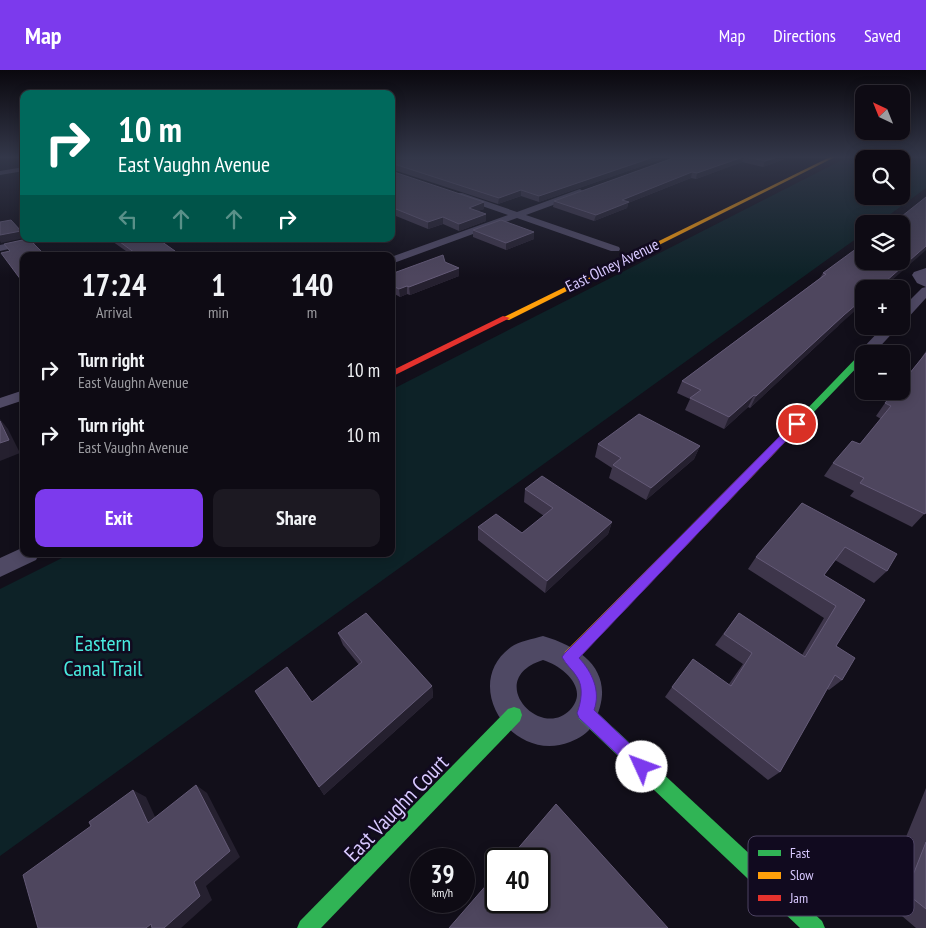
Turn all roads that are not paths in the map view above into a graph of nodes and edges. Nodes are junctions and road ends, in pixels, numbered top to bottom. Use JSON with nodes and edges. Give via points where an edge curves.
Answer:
{"nodes":[{"id":1,"x":465,"y":197,"type":"edge"},
{"id":2,"x":567,"y":197,"type":"edge"},
{"id":3,"x":751,"y":197,"type":"edge"},
{"id":4,"x":517,"y":215,"type":"junction"},
{"id":5,"x":27,"y":242,"type":"edge"},
{"id":6,"x":0,"y":248,"type":"edge"},
{"id":7,"x":616,"y":249,"type":"dead end"},
{"id":8,"x":395,"y":260,"type":"edge"},
{"id":9,"x":926,"y":272,"type":"edge"},
{"id":10,"x":926,"y":283,"type":"edge"},
{"id":11,"x":926,"y":291,"type":"edge"},
{"id":12,"x":910,"y":308,"type":"edge"},
{"id":13,"x":883,"y":335,"type":"edge"},
{"id":14,"x":873,"y":345,"type":"edge"},
{"id":15,"x":855,"y":363,"type":"edge"},
{"id":16,"x":395,"y":372,"type":"edge"},
{"id":17,"x":20,"y":396,"type":"edge"},
{"id":18,"x":0,"y":403,"type":"edge"},
{"id":19,"x":22,"y":557,"type":"edge"},
{"id":20,"x":0,"y":568,"type":"edge"},
{"id":21,"x":570,"y":657,"type":"junction"},
{"id":22,"x":585,"y":713,"type":"junction"},
{"id":23,"x":514,"y":715,"type":"junction"},
{"id":24,"x":748,"y":865,"type":"edge"},
{"id":25,"x":802,"y":916,"type":"edge"},
{"id":26,"x":307,"y":928,"type":"edge"},
{"id":27,"x":815,"y":928,"type":"edge"}],
"edges":[{"from":1,"to":4,"type":"street"},
{"from":2,"to":4,"type":"street"},
{"from":3,"to":16,"type":"street","name":"East Olney Avenue"},
{"from":4,"to":7,"type":"street"},
{"from":4,"to":8,"type":"street"},
{"from":5,"to":6,"type":"street"},
{"from":9,"to":10,"type":"street","via":[[918,275]]},
{"from":11,"to":12,"type":"street"},
{"from":13,"to":14,"type":"street"},
{"from":15,"to":21,"type":"street"},
{"from":17,"to":18,"type":"street"},
{"from":19,"to":20,"type":"street"},
{"from":21,"to":22,"type":"street","via":[[588,683],[589,704]]},
{"from":21,"to":23,"type":"street","via":[[557,650],[543,648],[518,655],[509,664],[503,689],[506,703]]},
{"from":22,"to":23,"type":"street","via":[[566,730],[552,733],[531,728]]},
{"from":22,"to":24,"type":"street"},
{"from":23,"to":26,"type":"street","name":"East Vaughn Court"},
{"from":25,"to":27,"type":"street"}]}
